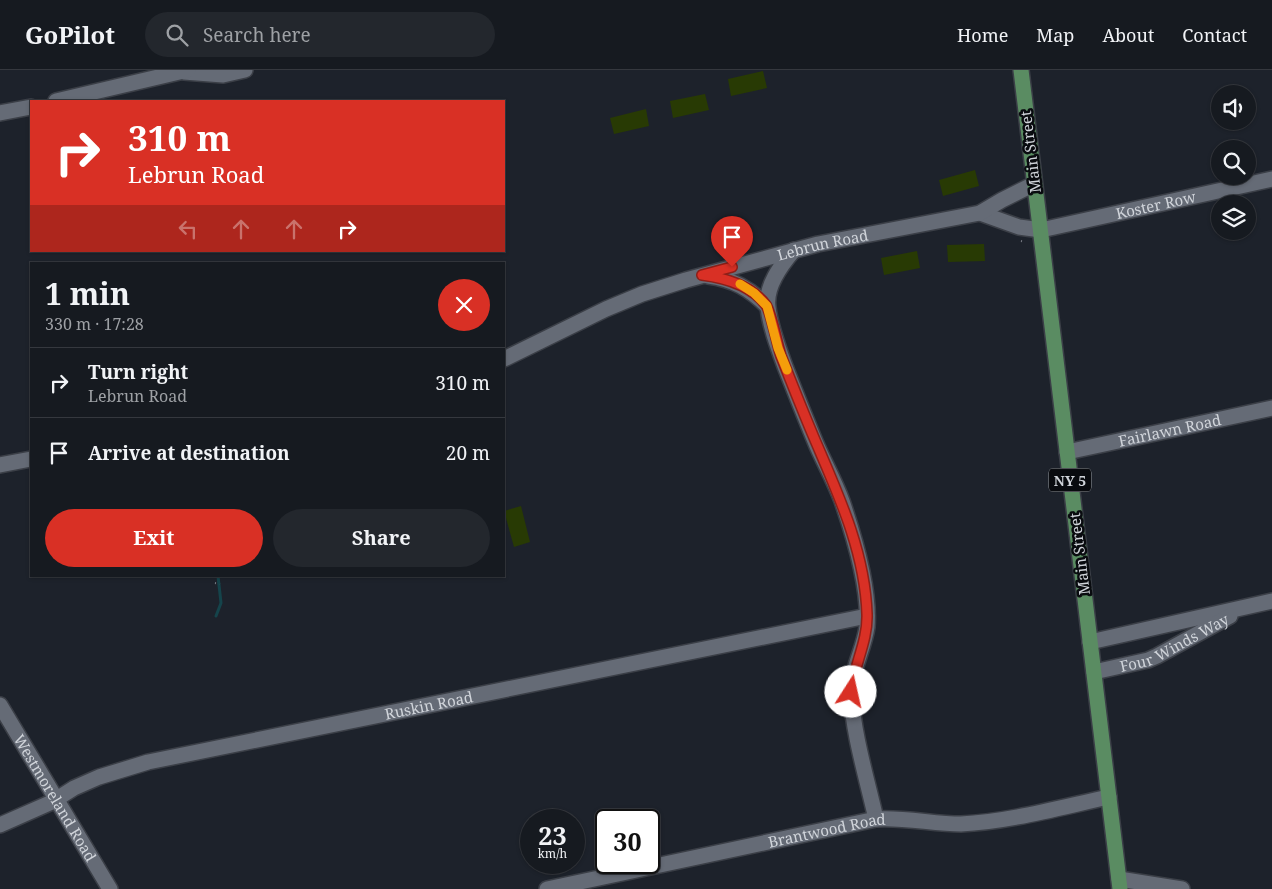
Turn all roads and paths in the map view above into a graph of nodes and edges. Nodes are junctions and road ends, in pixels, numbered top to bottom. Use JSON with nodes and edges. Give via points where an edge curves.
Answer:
{"nodes":[{"id":1,"x":245,"y":70,"type":"edge"},
{"id":2,"x":1021,"y":70,"type":"edge"},
{"id":3,"x":186,"y":71,"type":"edge"},
{"id":4,"x":60,"y":100,"type":"edge"},
{"id":5,"x":30,"y":107,"type":"edge"},
{"id":6,"x":0,"y":113,"type":"edge"},
{"id":7,"x":1272,"y":179,"type":"edge"},
{"id":8,"x":1034,"y":184,"type":"junction"},
{"id":9,"x":980,"y":213,"type":"junction"},
{"id":10,"x":1040,"y":230,"type":"junction"},
{"id":11,"x":1021,"y":242,"type":"dead end"},
{"id":12,"x":1025,"y":242,"type":"dead end"},
{"id":13,"x":794,"y":250,"type":"junction"},
{"id":14,"x":702,"y":275,"type":"junction"},
{"id":15,"x":767,"y":306,"type":"junction"},
{"id":16,"x":505,"y":359,"type":"edge"},
{"id":17,"x":1272,"y":408,"type":"edge"},
{"id":18,"x":1067,"y":452,"type":"junction"},
{"id":19,"x":30,"y":459,"type":"edge"},
{"id":20,"x":0,"y":465,"type":"edge"},
{"id":21,"x":215,"y":584,"type":"dead end"},
{"id":22,"x":220,"y":584,"type":"dead end"},
{"id":23,"x":1272,"y":601,"type":"edge"},
{"id":24,"x":1251,"y":606,"type":"junction"},
{"id":25,"x":867,"y":616,"type":"junction"},
{"id":26,"x":1090,"y":642,"type":"junction"},
{"id":27,"x":1094,"y":672,"type":"junction"},
{"id":28,"x":0,"y":705,"type":"edge"},
{"id":29,"x":1109,"y":797,"type":"junction"},
{"id":30,"x":56,"y":800,"type":"junction"},
{"id":31,"x":876,"y":819,"type":"junction"},
{"id":32,"x":0,"y":825,"type":"edge"},
{"id":33,"x":1120,"y":884,"type":"edge"},
{"id":34,"x":110,"y":889,"type":"edge"},
{"id":35,"x":546,"y":889,"type":"edge"},
{"id":36,"x":1182,"y":889,"type":"edge"}],
"edges":[{"from":1,"to":3,"type":"street","via":[[223,75]]},
{"from":2,"to":8,"type":"main road","name":"Main Street","number":"NY 5"},
{"from":3,"to":4,"type":"street"},
{"from":5,"to":6,"type":"street"},
{"from":7,"to":10,"type":"street","name":"Koster Row"},
{"from":8,"to":9,"type":"street","name":"Lebrun Road"},
{"from":8,"to":10,"type":"main road","name":"Main Street","number":"NY 5"},
{"from":9,"to":10,"type":"street","via":[[1019,227]]},
{"from":9,"to":13,"type":"street","name":"Lebrun Road"},
{"from":10,"to":18,"type":"main road","name":"Main Street","number":"NY 5"},
{"from":11,"to":12,"type":"path"},
{"from":13,"to":14,"type":"street","name":"Lebrun Road"},
{"from":13,"to":15,"type":"street","via":[[775,275]]},
{"from":14,"to":15,"type":"street","via":[[738,283]]},
{"from":14,"to":16,"type":"street","name":"Lebrun Road","via":[[642,294]]},
{"from":15,"to":25,"type":"street","via":[[778,348],[852,532],[862,573]]},
{"from":17,"to":18,"type":"street","name":"Fairlawn Road"},
{"from":18,"to":26,"type":"main road","name":"Main Street","number":"NY 5"},
{"from":19,"to":20,"type":"street"},
{"from":21,"to":22,"type":"path"},
{"from":23,"to":24,"type":"street","name":"Four Winds Way"},
{"from":24,"to":26,"type":"street","name":"Four Winds Way"},
{"from":24,"to":27,"type":"street","name":"Four Winds Way","via":[[1148,660]]},
{"from":25,"to":30,"type":"street","name":"Ruskin Road","via":[[148,762],[99,777]]},
{"from":25,"to":31,"type":"street","via":[[851,692]]},
{"from":26,"to":27,"type":"main road","name":"Main Street","number":"NY 5"},
{"from":27,"to":29,"type":"main road","name":"Main Street","number":"NY 5"},
{"from":28,"to":30,"type":"street","name":"Westmoreland Road"},
{"from":29,"to":31,"type":"street","name":"Brantwood Road","via":[[995,821],[961,824]]},
{"from":29,"to":33,"type":"main road","name":"Main Street","number":"NY 5"},
{"from":30,"to":32,"type":"street","name":"Ruskin Road"},
{"from":30,"to":34,"type":"street","name":"Westmoreland Road"},
{"from":31,"to":35,"type":"street","name":"Brantwood Road"},
{"from":33,"to":36,"type":"street"}]}
